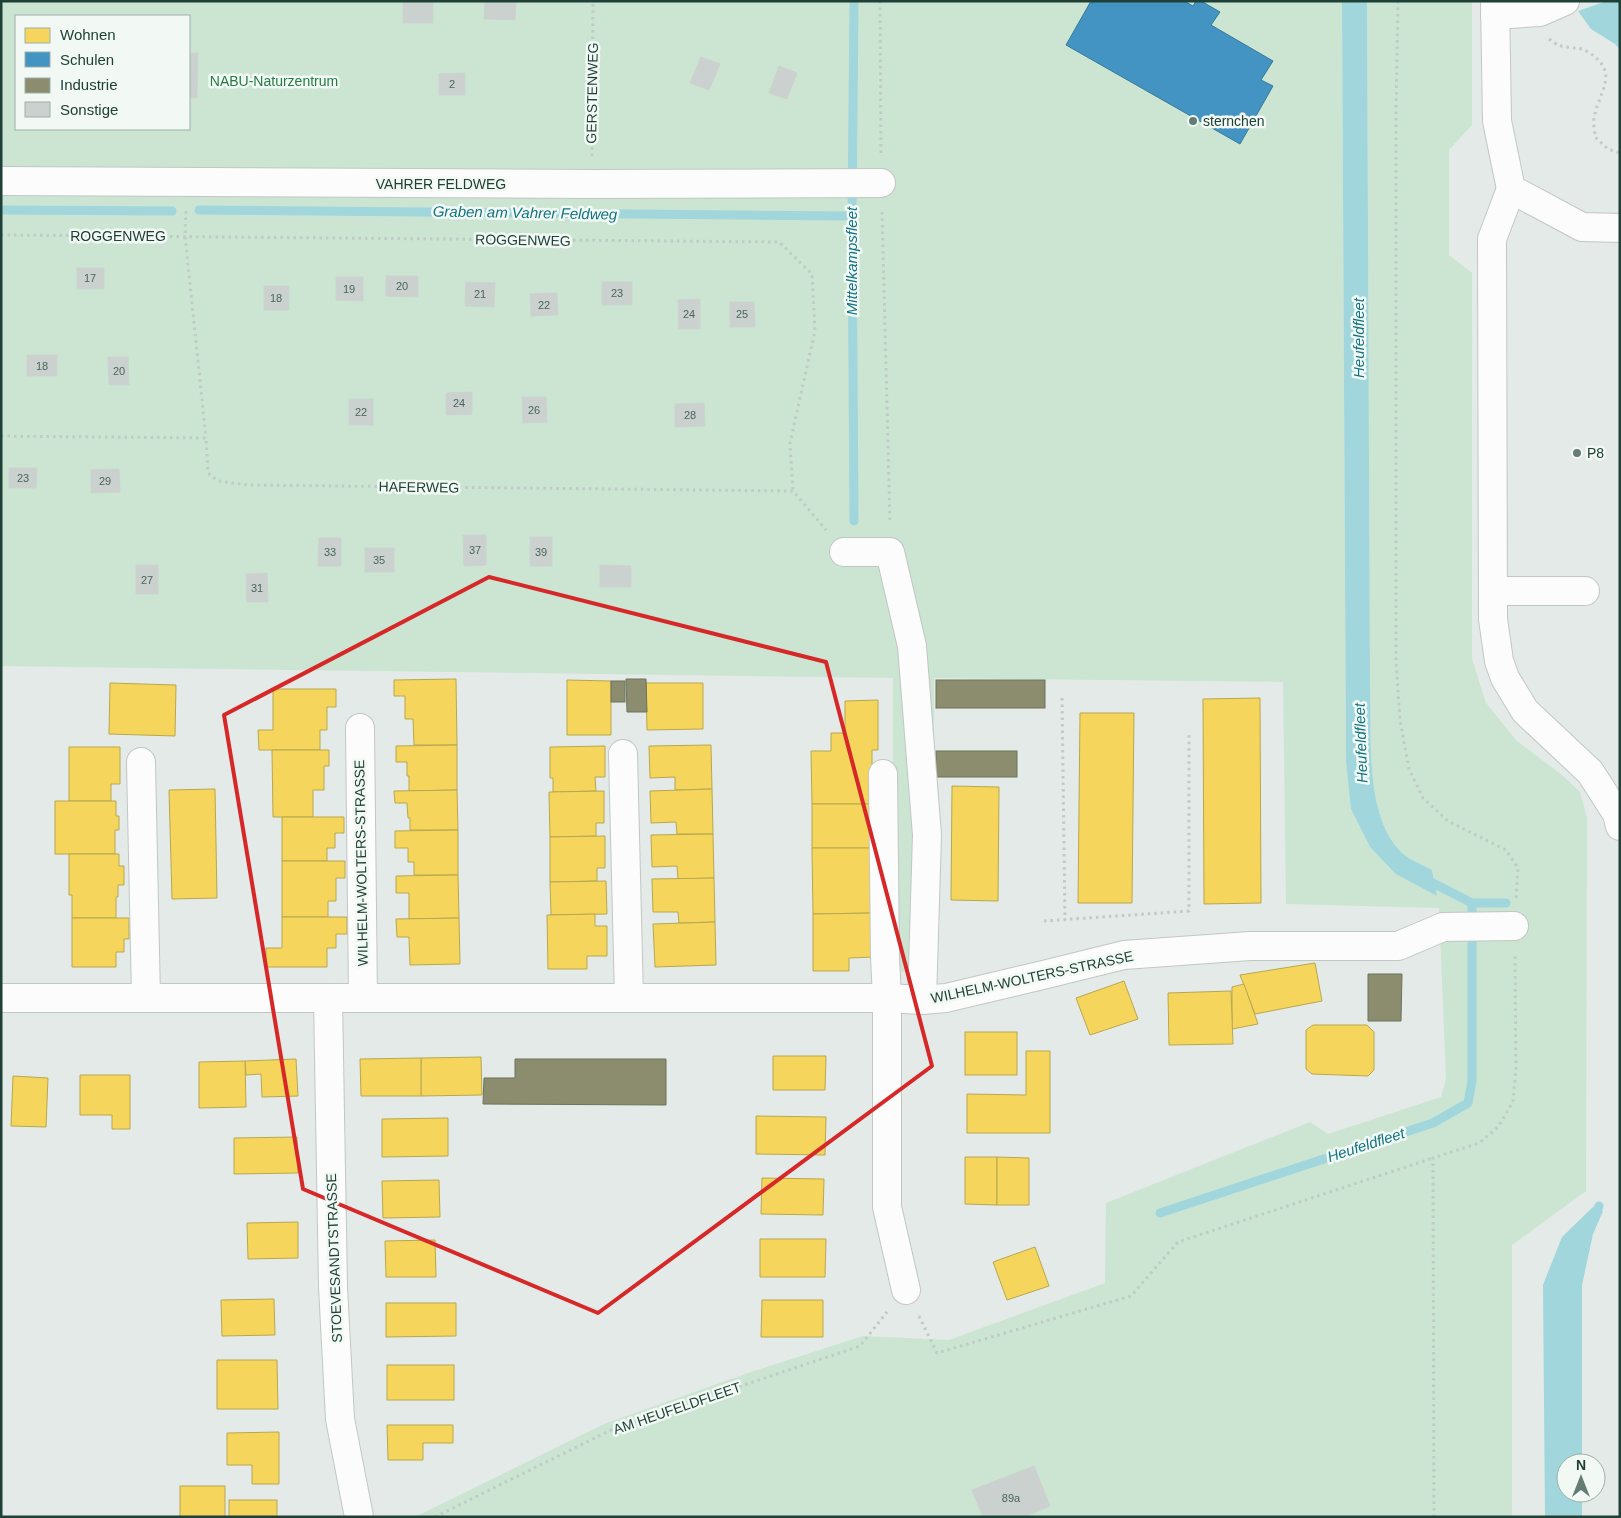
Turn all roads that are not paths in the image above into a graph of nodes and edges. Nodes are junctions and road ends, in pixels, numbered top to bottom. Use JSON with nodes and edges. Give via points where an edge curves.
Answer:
{"nodes":[{"id":1,"x":1565,"y":1,"type":"edge"},
{"id":2,"x":1495,"y":8,"type":"edge"},
{"id":3,"x":1,"y":182,"type":"edge"},
{"id":4,"x":873,"y":183,"type":"road end"},
{"id":5,"x":1511,"y":189,"type":"junction"},
{"id":6,"x":1620,"y":228,"type":"edge"},
{"id":7,"x":844,"y":552,"type":"road end"},
{"id":8,"x":1493,"y":591,"type":"junction"},
{"id":9,"x":1585,"y":591,"type":"dead end"},
{"id":10,"x":360,"y":728,"type":"dead end"},
{"id":11,"x":623,"y":754,"type":"dead end"},
{"id":12,"x":142,"y":762,"type":"dead end"},
{"id":13,"x":883,"y":774,"type":"dead end"},
{"id":14,"x":1620,"y":826,"type":"edge"},
{"id":15,"x":1511,"y":926,"type":"road end"},
{"id":16,"x":1,"y":998,"type":"edge"},
{"id":17,"x":146,"y":998,"type":"junction"},
{"id":18,"x":328,"y":998,"type":"junction"},
{"id":19,"x":363,"y":998,"type":"junction"},
{"id":20,"x":629,"y":998,"type":"junction"},
{"id":21,"x":887,"y":998,"type":"junction"},
{"id":22,"x":922,"y":1000,"type":"junction"},
{"id":23,"x":906,"y":1290,"type":"road end"},
{"id":24,"x":359,"y":1517,"type":"edge"}],
"edges":[{"from":1,"to":2,"type":"street","via":[[1540,12]]},
{"from":2,"to":5,"type":"street","via":[[1497,121]]},
{"from":3,"to":4,"type":"street","name":"VAHRER FELDWEG"},
{"from":5,"to":6,"type":"street","via":[[1582,227]]},
{"from":5,"to":8,"type":"street","via":[[1492,239]]},
{"from":7,"to":22,"type":"street","via":[[890,552],[912,646],[927,835]]},
{"from":8,"to":9,"type":"street"},
{"from":8,"to":14,"type":"street","via":[[1493,618],[1499,661],[1505,678],[1525,711],[1590,772],[1617,814]]},
{"from":10,"to":19,"type":"street","name":"WILHELM-WOLTERS-STRASSE"},
{"from":11,"to":20,"type":"street"},
{"from":12,"to":17,"type":"street"},
{"from":13,"to":21,"type":"street"},
{"from":15,"to":22,"type":"street","name":"WILHELM-WOLTERS-STRASSE","via":[[1443,927],[1398,946],[1250,946],[1124,954],[946,998]]},
{"from":16,"to":17,"type":"street","name":"WILHELM-WOLTERS-STRASSE"},
{"from":17,"to":18,"type":"street","name":"WILHELM-WOLTERS-STRASSE"},
{"from":18,"to":19,"type":"street","name":"WILHELM-WOLTERS-STRASSE"},
{"from":18,"to":24,"type":"street","name":"STOEVESANDTSTRASSE","via":[[333,1287],[340,1419]]},
{"from":19,"to":20,"type":"street","name":"WILHELM-WOLTERS-STRASSE"},
{"from":20,"to":21,"type":"street","name":"WILHELM-WOLTERS-STRASSE"},
{"from":21,"to":22,"type":"street","name":"WILHELM-WOLTERS-STRASSE"},
{"from":21,"to":23,"type":"street","via":[[886,1207]]}]}
